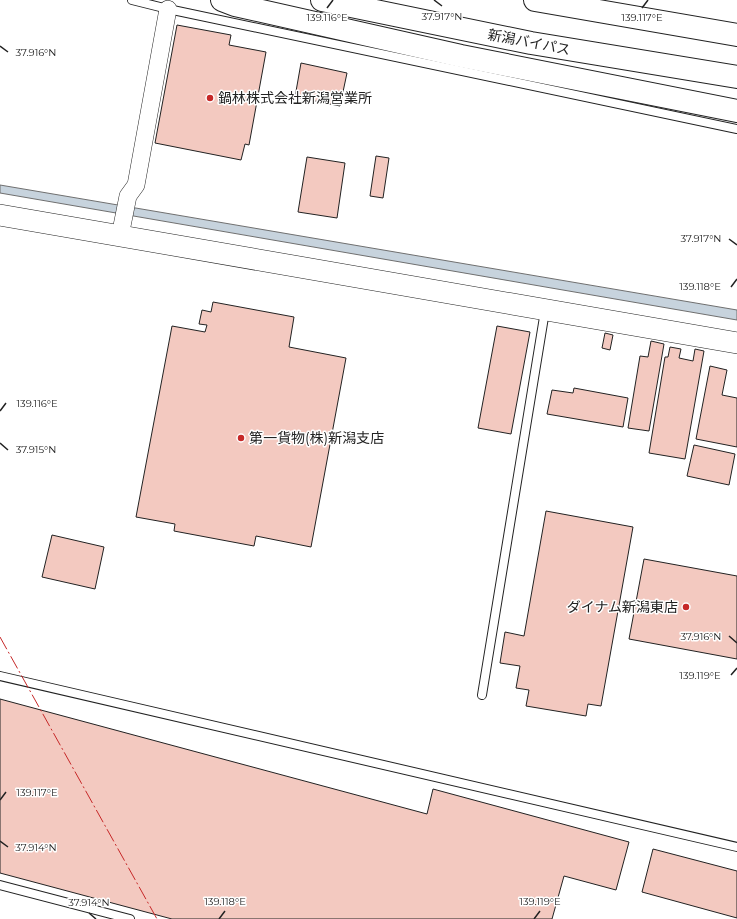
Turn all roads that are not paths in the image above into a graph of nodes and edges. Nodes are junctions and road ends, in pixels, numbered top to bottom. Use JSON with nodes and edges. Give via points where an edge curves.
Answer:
{"nodes":[{"id":1,"x":132,"y":0,"type":"edge"},
{"id":2,"x":222,"y":0,"type":"edge"},
{"id":3,"x":322,"y":0,"type":"edge"},
{"id":4,"x":535,"y":0,"type":"edge"},
{"id":5,"x":168,"y":9,"type":"junction"},
{"id":6,"x":737,"y":35,"type":"edge"},
{"id":7,"x":737,"y":77,"type":"edge"},
{"id":8,"x":737,"y":111,"type":"edge"},
{"id":9,"x":737,"y":128,"type":"edge"},
{"id":10,"x":0,"y":215,"type":"edge"},
{"id":11,"x":120,"y":236,"type":"junction"},
{"id":12,"x":546,"y":310,"type":"junction"},
{"id":13,"x":737,"y":343,"type":"edge"},
{"id":14,"x":0,"y":676,"type":"edge"},
{"id":15,"x":482,"y":695,"type":"dead end"},
{"id":16,"x":737,"y":847,"type":"edge"},
{"id":17,"x":0,"y":885,"type":"edge"},
{"id":18,"x":130,"y":919,"type":"edge"}],
"edges":[{"from":1,"to":5,"type":"lane"},
{"from":2,"to":8,"type":"highway","via":[[461,56]]},
{"from":3,"to":7,"type":"highway","name":"新潟バイパス","via":[[531,43]]},
{"from":4,"to":6,"type":"highway"},
{"from":5,"to":9,"type":"lane"},
{"from":5,"to":11,"type":"street","via":[[136,185],[128,196]]},
{"from":10,"to":11,"type":"street"},
{"from":11,"to":12,"type":"street"},
{"from":12,"to":13,"type":"street"},
{"from":12,"to":15,"type":"lane"},
{"from":14,"to":16,"type":"lane"},
{"from":17,"to":18,"type":"lane"}]}
